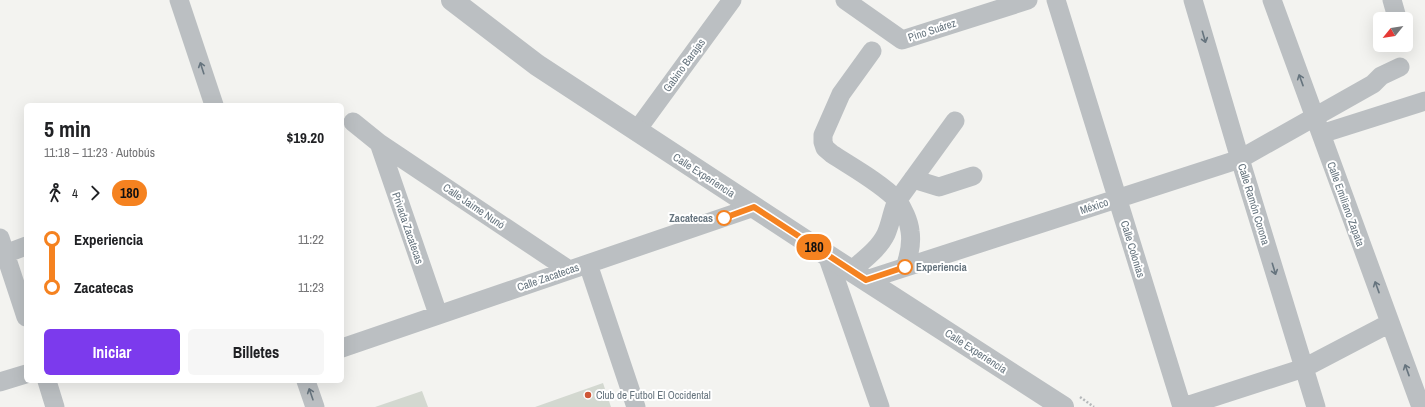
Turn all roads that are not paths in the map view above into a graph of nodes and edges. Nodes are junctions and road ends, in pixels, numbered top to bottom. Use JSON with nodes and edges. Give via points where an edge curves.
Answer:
{"nodes":[{"id":1,"x":179,"y":0,"type":"edge"},
{"id":2,"x":452,"y":0,"type":"edge"},
{"id":3,"x":732,"y":0,"type":"edge"},
{"id":4,"x":844,"y":0,"type":"edge"},
{"id":5,"x":1028,"y":0,"type":"edge"},
{"id":6,"x":1056,"y":0,"type":"edge"},
{"id":7,"x":1193,"y":0,"type":"edge"},
{"id":8,"x":1272,"y":0,"type":"edge"},
{"id":9,"x":872,"y":51,"type":"dead end"},
{"id":10,"x":1400,"y":67,"type":"dead end"},
{"id":11,"x":1425,"y":101,"type":"edge"},
{"id":12,"x":213,"y":103,"type":"edge"},
{"id":13,"x":955,"y":121,"type":"dead end"},
{"id":14,"x":354,"y":122,"type":"dead end"},
{"id":15,"x":1318,"y":125,"type":"junction"},
{"id":16,"x":637,"y":130,"type":"junction"},
{"id":17,"x":379,"y":142,"type":"junction"},
{"id":18,"x":1240,"y":159,"type":"junction"},
{"id":19,"x":973,"y":176,"type":"dead end"},
{"id":20,"x":913,"y":179,"type":"junction"},
{"id":21,"x":1118,"y":199,"type":"junction"},
{"id":22,"x":897,"y":201,"type":"junction"},
{"id":23,"x":754,"y":207,"type":"junction"},
{"id":24,"x":24,"y":246,"type":"edge"},
{"id":25,"x":2,"y":249,"type":"edge"},
{"id":26,"x":827,"y":255,"type":"junction"},
{"id":27,"x":588,"y":264,"type":"junction"},
{"id":28,"x":905,"y":267,"type":"junction"},
{"id":29,"x":570,"y":270,"type":"junction"},
{"id":30,"x":858,"y":276,"type":"junction"},
{"id":31,"x":24,"y":311,"type":"edge"},
{"id":32,"x":438,"y":314,"type":"junction"},
{"id":33,"x":1390,"y":323,"type":"junction"},
{"id":34,"x":344,"y":347,"type":"edge"},
{"id":35,"x":1304,"y":368,"type":"junction"},
{"id":36,"x":24,"y":375,"type":"edge"},
{"id":37,"x":0,"y":382,"type":"edge"},
{"id":38,"x":48,"y":383,"type":"edge"},
{"id":39,"x":307,"y":383,"type":"edge"},
{"id":40,"x":55,"y":407,"type":"edge"},
{"id":41,"x":315,"y":407,"type":"edge"},
{"id":42,"x":636,"y":407,"type":"edge"},
{"id":43,"x":880,"y":407,"type":"edge"},
{"id":44,"x":1063,"y":407,"type":"edge"},
{"id":45,"x":1183,"y":407,"type":"edge"},
{"id":46,"x":1316,"y":407,"type":"edge"},
{"id":47,"x":1421,"y":407,"type":"edge"}],
"edges":[{"from":12,"to":1,"type":"street","one_way":true},
{"from":2,"to":16,"type":"street","name":"Calle Experiencia","via":[[537,65]]},
{"from":3,"to":16,"type":"street","name":"Gabino Barajas"},
{"from":4,"to":5,"type":"street","name":"Pino Suárez","via":[[902,40]]},
{"from":6,"to":21,"type":"street","name":"Calle Colonias"},
{"from":7,"to":18,"type":"street","name":"Calle Ramón Corona","one_way":true},
{"from":15,"to":8,"type":"street","name":"Calle Emiliano Zapata","one_way":true},
{"from":9,"to":22,"type":"street","via":[[841,94],[822,142],[832,154],[881,186]]},
{"from":10,"to":15,"type":"street","via":[[1381,76]]},
{"from":11,"to":15,"type":"street"},
{"from":13,"to":20,"type":"street"},
{"from":14,"to":17,"type":"street","name":"Calle Jaime Nunó"},
{"from":15,"to":18,"type":"street","name":"México"},
{"from":33,"to":15,"type":"street","name":"Calle Emiliano Zapata","one_way":true},
{"from":16,"to":23,"type":"street","name":"Calle Experiencia"},
{"from":17,"to":29,"type":"street","name":"Calle Jaime Nunó"},
{"from":17,"to":32,"type":"street","name":"Privada Zacatecas"},
{"from":18,"to":21,"type":"street","name":"México"},
{"from":18,"to":35,"type":"street","name":"Calle Ramón Corona","one_way":true},
{"from":19,"to":20,"type":"street","via":[[940,186]]},
{"from":20,"to":22,"type":"street"},
{"from":21,"to":28,"type":"street","name":"México"},
{"from":21,"to":45,"type":"street","name":"Calle Colonias"},
{"from":22,"to":28,"type":"street","via":[[905,213],[910,231],[910,253]]},
{"from":22,"to":30,"type":"street","via":[[886,235]]},
{"from":23,"to":26,"type":"street","name":"Calle Experiencia"},
{"from":23,"to":27,"type":"street","name":"Calle Zacatecas"},
{"from":24,"to":25,"type":"street"},
{"from":25,"to":31,"type":"street"},
{"from":26,"to":30,"type":"street","name":"Calle Experiencia"},
{"from":26,"to":43,"type":"street"},
{"from":27,"to":29,"type":"street","name":"Calle Zacatecas"},
{"from":27,"to":42,"type":"street"},
{"from":28,"to":30,"type":"street","name":"México"},
{"from":29,"to":32,"type":"street","name":"Calle Zacatecas"},
{"from":30,"to":44,"type":"street","name":"Calle Experiencia"},
{"from":32,"to":34,"type":"street","name":"Calle Zacatecas"},
{"from":33,"to":35,"type":"street"},
{"from":47,"to":33,"type":"street","name":"Calle Emiliano Zapata","one_way":true},
{"from":35,"to":45,"type":"street"},
{"from":35,"to":46,"type":"street","name":"Calle Ramón Corona"},
{"from":36,"to":37,"type":"street"},
{"from":38,"to":40,"type":"street"},
{"from":41,"to":39,"type":"street","one_way":true}]}
